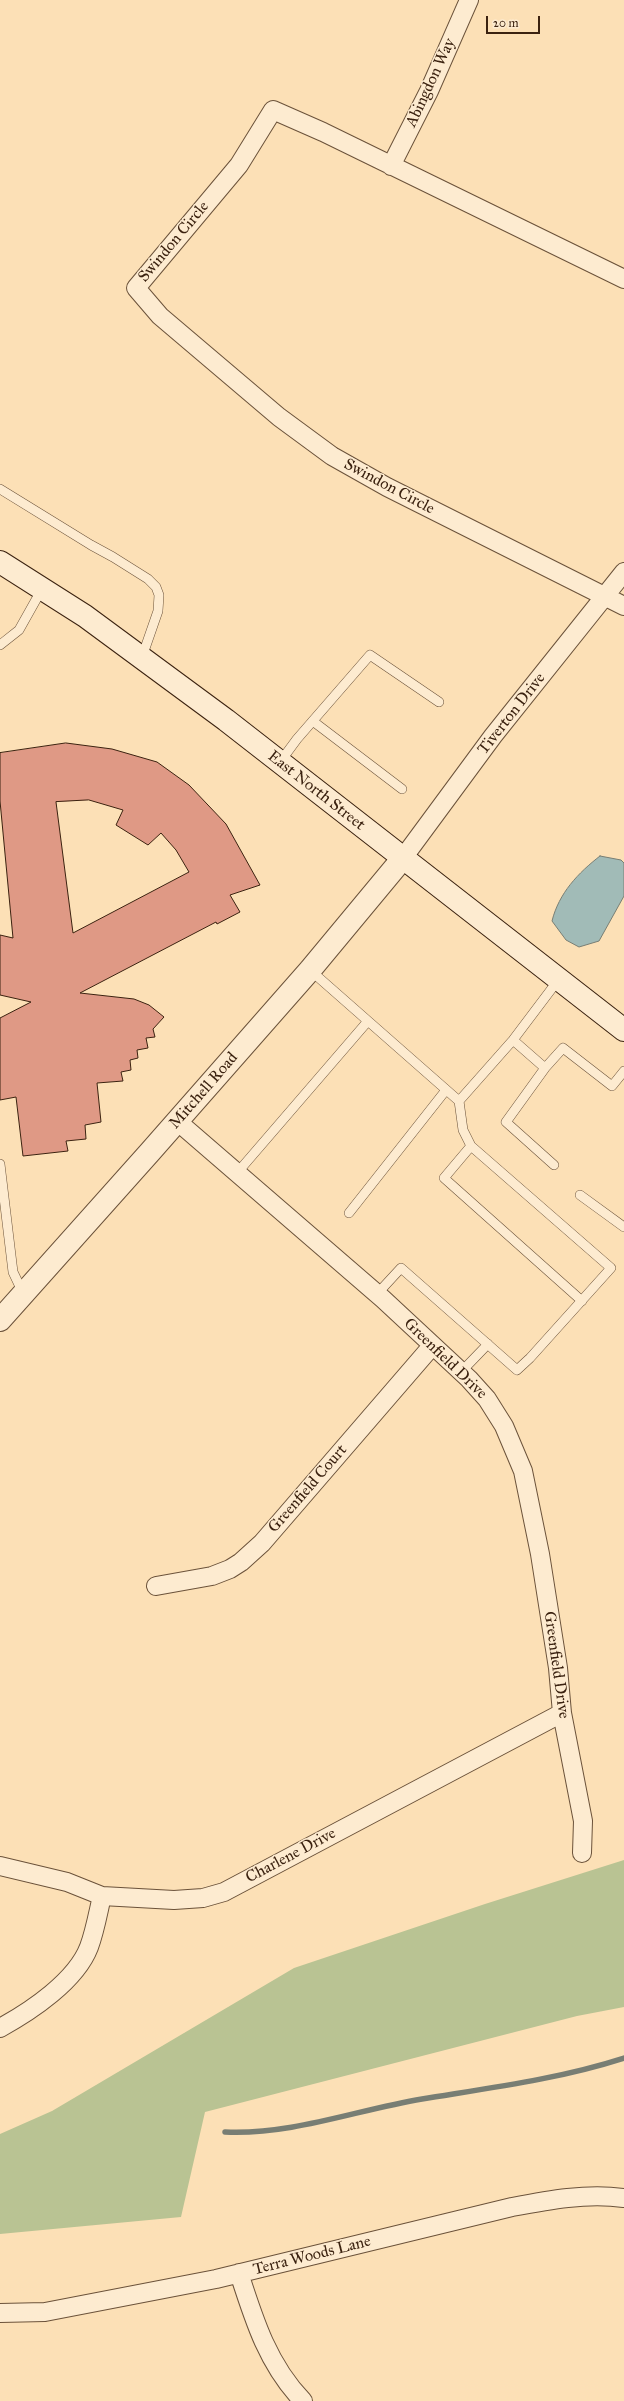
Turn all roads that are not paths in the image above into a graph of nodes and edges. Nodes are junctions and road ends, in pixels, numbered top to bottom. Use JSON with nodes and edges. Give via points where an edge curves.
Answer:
{"nodes":[{"id":1,"x":469,"y":0,"type":"edge"},
{"id":2,"x":391,"y":166,"type":"junction"},
{"id":3,"x":624,"y":279,"type":"edge"},
{"id":4,"x":0,"y":489,"type":"edge"},
{"id":5,"x":0,"y":562,"type":"edge"},
{"id":6,"x":624,"y":572,"type":"edge"},
{"id":7,"x":42,"y":589,"type":"junction"},
{"id":8,"x":605,"y":596,"type":"junction"},
{"id":9,"x":624,"y":606,"type":"edge"},
{"id":10,"x":0,"y":645,"type":"edge"},
{"id":11,"x":142,"y":658,"type":"junction"},
{"id":12,"x":439,"y":702,"type":"dead end"},
{"id":13,"x":314,"y":722,"type":"junction"},
{"id":14,"x":280,"y":763,"type":"junction"},
{"id":15,"x":402,"y":790,"type":"dead end"},
{"id":16,"x":403,"y":858,"type":"junction"},
{"id":17,"x":310,"y":970,"type":"junction"},
{"id":18,"x":559,"y":979,"type":"junction"},
{"id":19,"x":368,"y":1021,"type":"junction"},
{"id":20,"x":624,"y":1030,"type":"edge"},
{"id":21,"x":513,"y":1040,"type":"junction"},
{"id":22,"x":545,"y":1068,"type":"junction"},
{"id":23,"x":624,"y":1070,"type":"edge"},
{"id":24,"x":446,"y":1090,"type":"junction"},
{"id":25,"x":459,"y":1101,"type":"junction"},
{"id":26,"x":177,"y":1121,"type":"junction"},
{"id":27,"x":471,"y":1146,"type":"junction"},
{"id":28,"x":0,"y":1164,"type":"edge"},
{"id":29,"x":554,"y":1165,"type":"dead end"},
{"id":30,"x":237,"y":1173,"type":"junction"},
{"id":31,"x":580,"y":1194,"type":"dead end"},
{"id":32,"x":349,"y":1213,"type":"dead end"},
{"id":33,"x":624,"y":1227,"type":"edge"},
{"id":34,"x":10,"y":1248,"type":"junction"},
{"id":35,"x":0,"y":1249,"type":"edge"},
{"id":36,"x":23,"y":1292,"type":"junction"},
{"id":37,"x":377,"y":1294,"type":"junction"},
{"id":38,"x":582,"y":1301,"type":"junction"},
{"id":39,"x":0,"y":1320,"type":"edge"},
{"id":40,"x":488,"y":1344,"type":"junction"},
{"id":41,"x":432,"y":1346,"type":"junction"},
{"id":42,"x":460,"y":1372,"type":"junction"},
{"id":43,"x":156,"y":1586,"type":"dead end"},
{"id":44,"x":562,"y":1713,"type":"junction"},
{"id":45,"x":582,"y":1853,"type":"dead end"},
{"id":46,"x":0,"y":1866,"type":"edge"},
{"id":47,"x":102,"y":1896,"type":"junction"},
{"id":48,"x":0,"y":2028,"type":"edge"},
{"id":49,"x":624,"y":2198,"type":"edge"},
{"id":50,"x":239,"y":2273,"type":"junction"},
{"id":51,"x":0,"y":2313,"type":"edge"},
{"id":52,"x":303,"y":2401,"type":"edge"}],
"edges":[{"from":1,"to":2,"type":"street","name":"Abingdon Way"},
{"from":2,"to":3,"type":"street","name":"Swindon Circle"},
{"from":2,"to":8,"type":"street","name":"Swindon Circle","via":[[273,110],[239,165],[136,288],[166,321],[280,417],[332,456],[387,488]]},
{"from":4,"to":11,"type":"lane","via":[[113,557],[156,587],[159,595],[158,611]]},
{"from":5,"to":7,"type":"main road","name":"East North Street"},
{"from":6,"to":8,"type":"street","name":"Tiverton Drive"},
{"from":7,"to":10,"type":"lane","via":[[19,630]]},
{"from":7,"to":11,"type":"main road","name":"East North Street","via":[[85,616]]},
{"from":8,"to":9,"type":"street"},
{"from":8,"to":16,"type":"street","name":"Tiverton Drive","via":[[493,736]]},
{"from":11,"to":14,"type":"main road","name":"East North Street"},
{"from":12,"to":13,"type":"lane","via":[[370,655]]},
{"from":13,"to":14,"type":"lane"},
{"from":13,"to":15,"type":"lane"},
{"from":14,"to":16,"type":"main road","name":"East North Street"},
{"from":16,"to":17,"type":"main road","name":"Mitchell Road"},
{"from":16,"to":18,"type":"main road","name":"East North Street"},
{"from":17,"to":19,"type":"lane"},
{"from":17,"to":26,"type":"main road","name":"Mitchell Road"},
{"from":18,"to":20,"type":"main road","name":"East North Street"},
{"from":18,"to":21,"type":"lane"},
{"from":19,"to":24,"type":"lane"},
{"from":19,"to":30,"type":"lane"},
{"from":21,"to":22,"type":"lane"},
{"from":21,"to":25,"type":"lane"},
{"from":22,"to":23,"type":"lane","via":[[563,1048],[612,1086]]},
{"from":22,"to":29,"type":"lane","via":[[506,1122]]},
{"from":24,"to":25,"type":"lane"},
{"from":24,"to":32,"type":"lane"},
{"from":25,"to":27,"type":"lane","via":[[463,1130]]},
{"from":26,"to":30,"type":"street","name":"Greenfield Drive"},
{"from":26,"to":36,"type":"main road","name":"Mitchell Road"},
{"from":27,"to":38,"type":"lane","via":[[444,1178]]},
{"from":27,"to":38,"type":"lane","via":[[611,1268]]},
{"from":28,"to":34,"type":"lane"},
{"from":30,"to":37,"type":"street","name":"Greenfield Drive"},
{"from":31,"to":33,"type":"lane"},
{"from":34,"to":35,"type":"lane"},
{"from":34,"to":36,"type":"lane","via":[[13,1272]]},
{"from":36,"to":39,"type":"main road","name":"Mitchell Road"},
{"from":37,"to":40,"type":"lane","via":[[401,1268]]},
{"from":37,"to":41,"type":"street","name":"Greenfield Drive"},
{"from":38,"to":40,"type":"lane","via":[[517,1370]]},
{"from":40,"to":42,"type":"lane"},
{"from":41,"to":42,"type":"street","name":"Greenfield Drive"},
{"from":41,"to":43,"type":"street","name":"Greenfield Court","via":[[262,1543],[241,1562],[212,1576]]},
{"from":42,"to":44,"type":"street","name":"Greenfield Drive","via":[[487,1399],[504,1426],[522,1471],[540,1554],[558,1668]]},
{"from":44,"to":45,"type":"street","name":"Greenfield Drive","via":[[582,1821]]},
{"from":44,"to":47,"type":"street","name":"Charlene Drive","via":[[224,1892],[203,1898],[174,1900]]},
{"from":46,"to":47,"type":"street","name":"Charlene Drive","via":[[67,1882]]},
{"from":47,"to":48,"type":"street","via":[[89,1947],[78,1966],[49,1996]]},
{"from":49,"to":50,"type":"street","name":"Terra Woods Lane","via":[[560,2198],[512,2207]]},
{"from":50,"to":51,"type":"street","name":"Terra Woods Lane","via":[[94,2304],[45,2312]]},
{"from":50,"to":52,"type":"street","via":[[259,2334],[281,2375]]}]}
